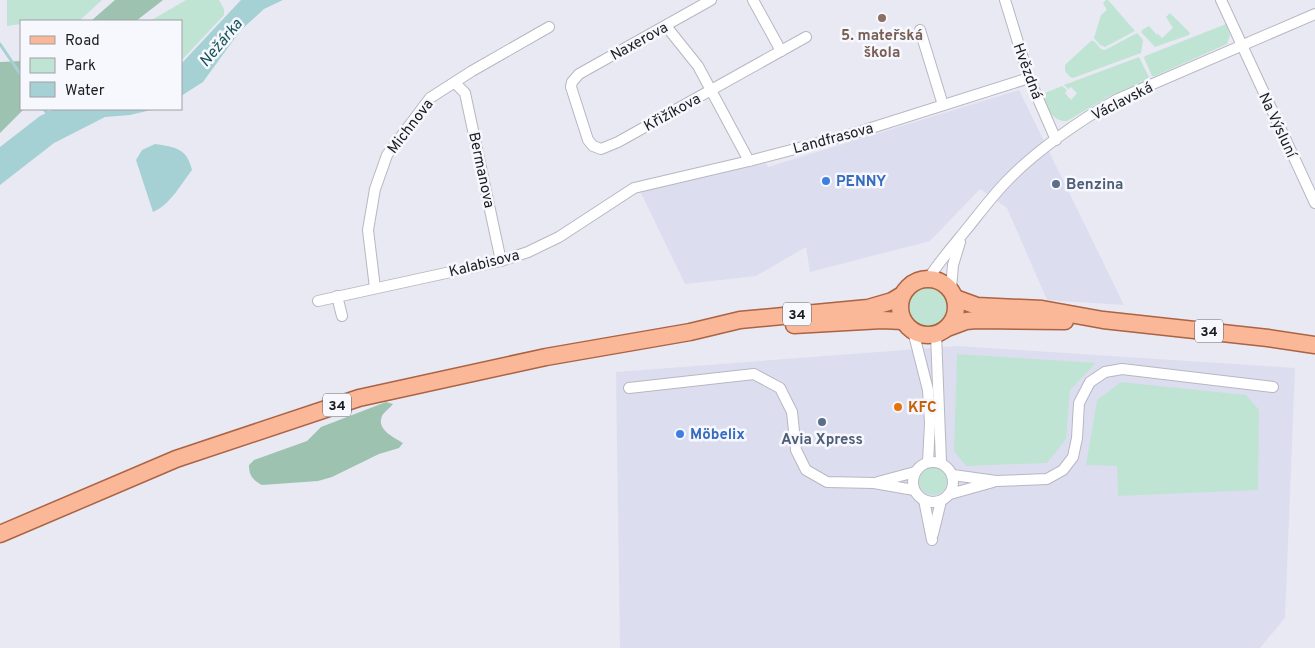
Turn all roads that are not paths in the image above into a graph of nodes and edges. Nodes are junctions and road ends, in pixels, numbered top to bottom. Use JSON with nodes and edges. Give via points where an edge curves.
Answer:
{"nodes":[{"id":1,"x":711,"y":0,"type":"edge"},
{"id":2,"x":753,"y":0,"type":"edge"},
{"id":3,"x":1005,"y":0,"type":"edge"},
{"id":4,"x":1221,"y":0,"type":"edge"},
{"id":5,"x":1315,"y":14,"type":"edge"},
{"id":6,"x":666,"y":26,"type":"junction"},
{"id":7,"x":548,"y":27,"type":"dead end"},
{"id":8,"x":920,"y":30,"type":"dead end"},
{"id":9,"x":806,"y":37,"type":"dead end"},
{"id":10,"x":1242,"y":46,"type":"junction"},
{"id":11,"x":780,"y":51,"type":"junction"},
{"id":12,"x":1029,"y":78,"type":"junction"},
{"id":13,"x":455,"y":83,"type":"junction"},
{"id":14,"x":571,"y":87,"type":"joint"},
{"id":15,"x":711,"y":90,"type":"junction"},
{"id":16,"x":943,"y":105,"type":"junction"},
{"id":17,"x":1056,"y":140,"type":"junction"},
{"id":18,"x":749,"y":161,"type":"junction"},
{"id":19,"x":634,"y":188,"type":"joint"},
{"id":20,"x":1315,"y":203,"type":"edge"},
{"id":21,"x":961,"y":236,"type":"junction"},
{"id":22,"x":501,"y":261,"type":"junction"},
{"id":23,"x":929,"y":278,"type":"junction"},
{"id":24,"x":375,"y":288,"type":"junction"},
{"id":25,"x":953,"y":294,"type":"junction"},
{"id":26,"x":902,"y":295,"type":"junction"},
{"id":27,"x":337,"y":296,"type":"junction"},
{"id":28,"x":318,"y":301,"type":"dead end"},
{"id":29,"x":342,"y":316,"type":"dead end"},
{"id":30,"x":1103,"y":320,"type":"junction"},
{"id":31,"x":908,"y":326,"type":"junction"},
{"id":32,"x":942,"y":331,"type":"junction"},
{"id":33,"x":690,"y":332,"type":"junction"},
{"id":34,"x":1315,"y":345,"type":"edge"},
{"id":35,"x":1273,"y":387,"type":"dead end"},
{"id":36,"x":628,"y":388,"type":"dead end"},
{"id":37,"x":928,"y":462,"type":"junction"},
{"id":38,"x":941,"y":462,"type":"junction"},
{"id":39,"x":915,"y":472,"type":"junction"},
{"id":40,"x":953,"y":475,"type":"junction"},
{"id":41,"x":996,"y":481,"type":"junction"},
{"id":42,"x":874,"y":483,"type":"junction"},
{"id":43,"x":914,"y":490,"type":"junction"},
{"id":44,"x":950,"y":494,"type":"junction"},
{"id":45,"x":924,"y":500,"type":"junction"},
{"id":46,"x":941,"y":501,"type":"junction"},
{"id":47,"x":0,"y":534,"type":"edge"}],
"edges":[{"from":1,"to":6,"type":"street","name":"Naxerova"},
{"from":2,"to":11,"type":"street"},
{"from":3,"to":12,"type":"street","name":"Hvězdná"},
{"from":4,"to":10,"type":"street","name":"Na Výsluní"},
{"from":5,"to":10,"type":"street","name":"Václavská"},
{"from":6,"to":14,"type":"street","name":"Naxerova","via":[[578,74]]},
{"from":6,"to":15,"type":"street","via":[[698,66]]},
{"from":7,"to":13,"type":"street","name":"Michnova"},
{"from":8,"to":16,"type":"street"},
{"from":9,"to":11,"type":"street","name":"Křižíkova"},
{"from":10,"to":17,"type":"street","name":"Václavská","via":[[1118,99]]},
{"from":10,"to":20,"type":"street","name":"Na Výsluní"},
{"from":11,"to":15,"type":"street","name":"Křižíkova"},
{"from":12,"to":16,"type":"street","name":"Landfrasova"},
{"from":12,"to":17,"type":"street","name":"Hvězdná"},
{"from":13,"to":22,"type":"street","name":"Bermanova","via":[[465,93]]},
{"from":13,"to":24,"type":"street","name":"Michnova","via":[[430,98],[387,155],[375,189],[368,230]]},
{"from":14,"to":15,"type":"street","name":"Křižíkova","via":[[588,140],[601,149]]},
{"from":15,"to":18,"type":"street"},
{"from":16,"to":18,"type":"street","name":"Landfrasova","via":[[849,135]]},
{"from":17,"to":21,"type":"street","name":"Václavská","via":[[1006,182]]},
{"from":18,"to":19,"type":"street","name":"Landfrasova"},
{"from":19,"to":22,"type":"street","name":"Kalabisova","via":[[559,236]]},
{"from":21,"to":23,"type":"street","name":"Václavská"},
{"from":21,"to":25,"type":"street","name":"Václavská","via":[[952,265]]},
{"from":22,"to":24,"type":"street","name":"Kalabisova"},
{"from":23,"to":25,"type":"main road","via":[[943,282]]},
{"from":23,"to":26,"type":"main road","via":[[913,282]]},
{"from":24,"to":27,"type":"street","name":"Kalabisova"},
{"from":25,"to":30,"type":"main road","number":"34","via":[[977,306],[1042,309]]},
{"from":25,"to":32,"type":"main road","via":[[956,313]]},
{"from":26,"to":31,"type":"main road","via":[[900,307]]},
{"from":26,"to":33,"type":"main road","number":"34","via":[[868,308],[749,319]]},
{"from":27,"to":28,"type":"street","name":"Kalabisova"},
{"from":27,"to":29,"type":"street"},
{"from":30,"to":32,"type":"main road","number":"34","via":[[976,320]]},
{"from":30,"to":34,"type":"main road","number":"34"},
{"from":31,"to":32,"type":"main road","via":[[924,335]]},
{"from":31,"to":33,"type":"main road","number":"34","via":[[848,322]]},
{"from":31,"to":37,"type":"street","via":[[928,390]]},
{"from":32,"to":38,"type":"street"},
{"from":33,"to":47,"type":"main road","number":"34","via":[[546,356],[359,398],[176,459]]},
{"from":35,"to":41,"type":"street","via":[[1122,369],[1104,372],[1090,382],[1079,403],[1073,458],[1063,470],[1047,479]]},
{"from":36,"to":42,"type":"street","via":[[754,374],[780,388],[792,412],[796,450],[806,470],[827,482]]},
{"from":37,"to":38,"type":"street"},
{"from":37,"to":39,"type":"street"},
{"from":38,"to":40,"type":"street"},
{"from":39,"to":42,"type":"street"},
{"from":39,"to":43,"type":"street"},
{"from":40,"to":41,"type":"street"},
{"from":40,"to":44,"type":"street"},
{"from":41,"to":44,"type":"street"},
{"from":42,"to":43,"type":"street"},
{"from":43,"to":45,"type":"street"},
{"from":44,"to":46,"type":"street"},
{"from":45,"to":46,"type":"street"},
{"from":45,"to":46,"type":"street","via":[[932,540]]}]}
